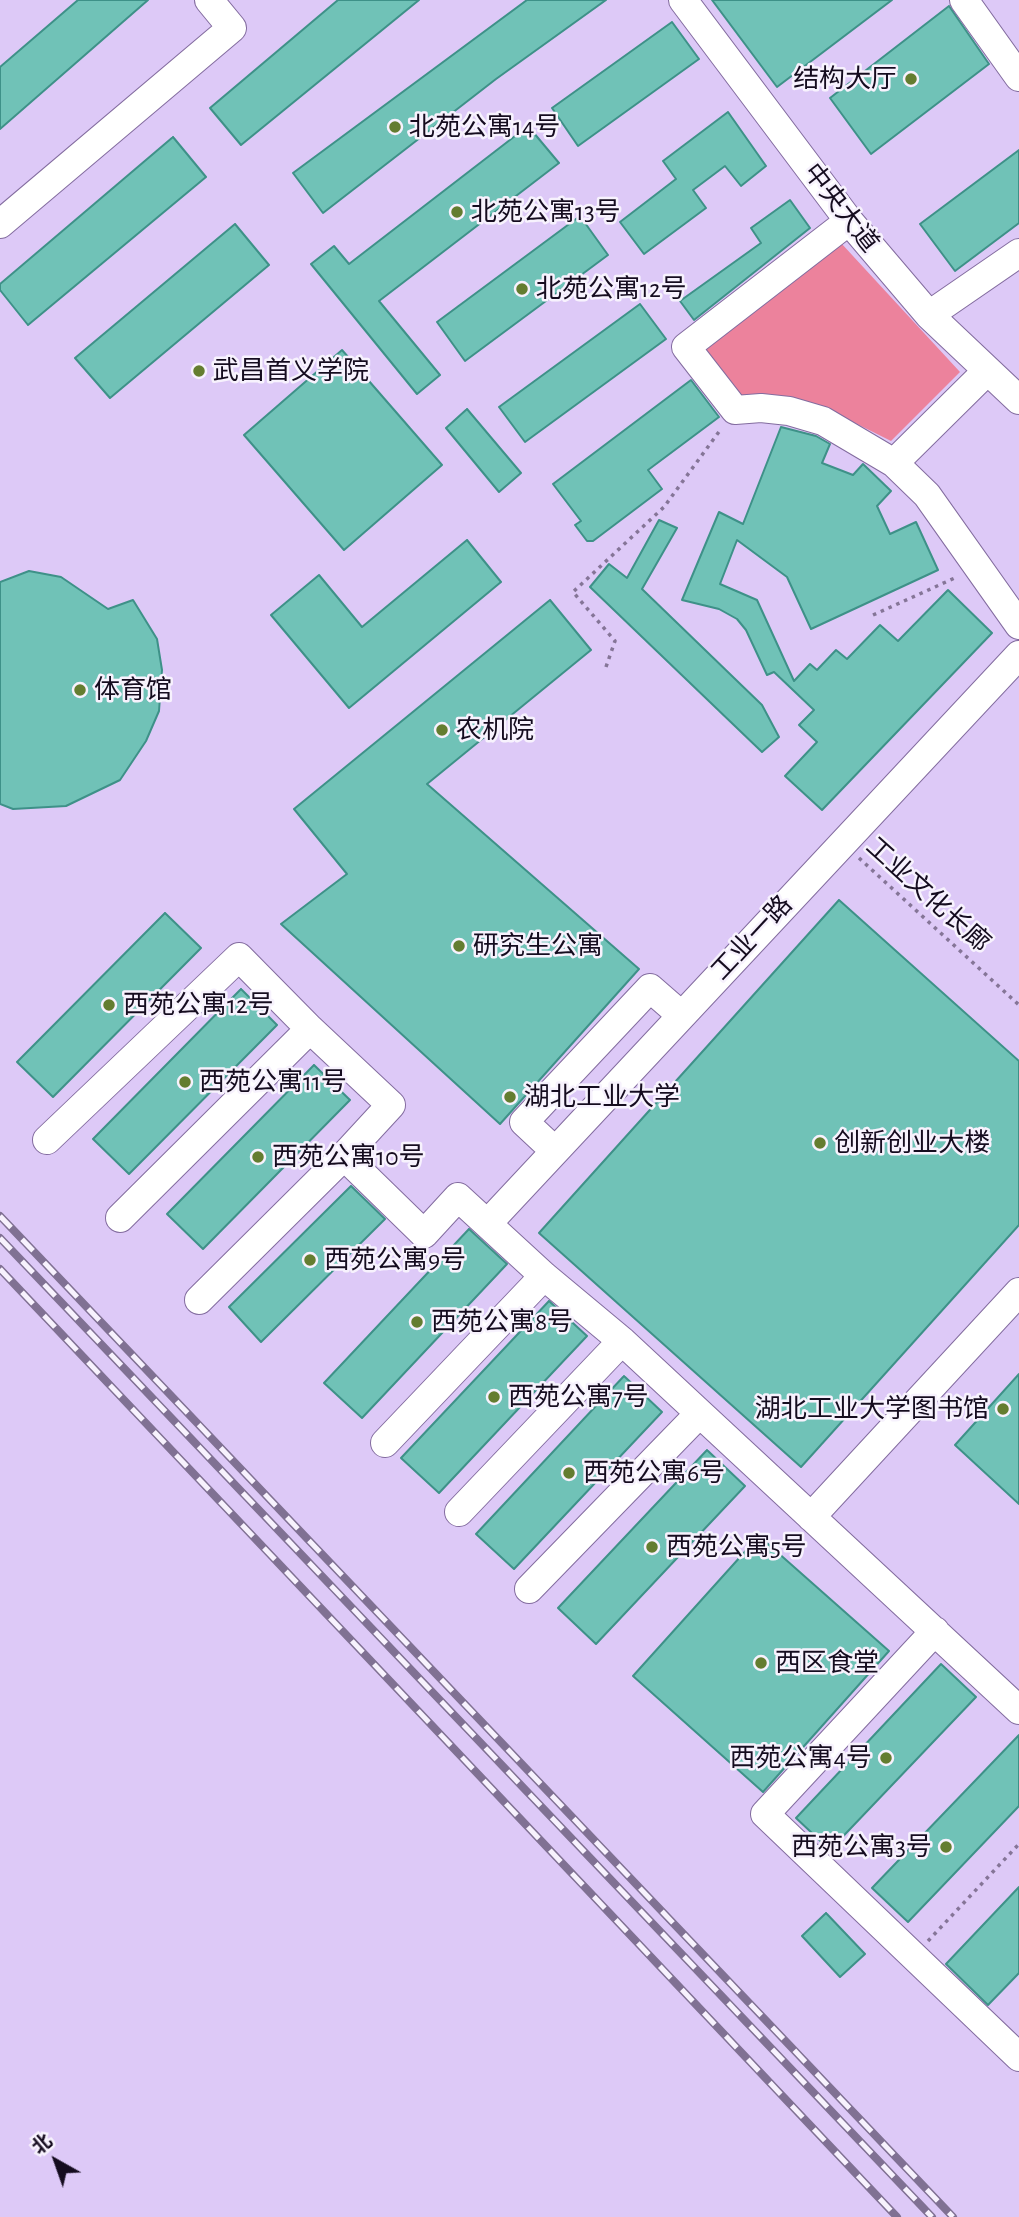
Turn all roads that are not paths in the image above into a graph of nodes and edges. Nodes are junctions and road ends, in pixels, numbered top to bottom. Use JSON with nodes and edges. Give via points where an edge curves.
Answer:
{"nodes":[{"id":1,"x":209,"y":0,"type":"edge"},
{"id":2,"x":683,"y":0,"type":"edge"},
{"id":3,"x":964,"y":0,"type":"edge"},
{"id":4,"x":1019,"y":77,"type":"edge"},
{"id":5,"x":849,"y":221,"type":"junction"},
{"id":6,"x":0,"y":224,"type":"edge"},
{"id":7,"x":1019,"y":253,"type":"edge"},
{"id":8,"x":929,"y":315,"type":"junction"},
{"id":9,"x":987,"y":371,"type":"junction"},
{"id":10,"x":1019,"y":400,"type":"edge"},
{"id":11,"x":894,"y":463,"type":"junction"},
{"id":12,"x":1019,"y":625,"type":"edge"},
{"id":13,"x":1019,"y":655,"type":"edge"},
{"id":14,"x":681,"y":1015,"type":"junction"},
{"id":15,"x":310,"y":1030,"type":"junction"},
{"id":16,"x":47,"y":1140,"type":"dead end"},
{"id":17,"x":555,"y":1150,"type":"junction"},
{"id":18,"x":344,"y":1156,"type":"junction"},
{"id":19,"x":120,"y":1218,"type":"dead end"},
{"id":20,"x":488,"y":1223,"type":"junction"},
{"id":21,"x":544,"y":1276,"type":"junction"},
{"id":22,"x":1019,"y":1292,"type":"edge"},
{"id":23,"x":199,"y":1300,"type":"dead end"},
{"id":24,"x":621,"y":1342,"type":"junction"},
{"id":25,"x":699,"y":1414,"type":"junction"},
{"id":26,"x":385,"y":1443,"type":"dead end"},
{"id":27,"x":459,"y":1512,"type":"dead end"},
{"id":28,"x":811,"y":1517,"type":"junction"},
{"id":29,"x":529,"y":1589,"type":"dead end"},
{"id":30,"x":935,"y":1631,"type":"junction"},
{"id":31,"x":1019,"y":1710,"type":"edge"},
{"id":32,"x":1019,"y":2057,"type":"edge"}],
"edges":[{"from":1,"to":6,"type":"street","via":[[232,28]]},
{"from":2,"to":5,"type":"street","name":"中央大道"},
{"from":3,"to":4,"type":"street"},
{"from":5,"to":8,"type":"street","name":"中央大道"},
{"from":5,"to":11,"type":"street","via":[[686,347],[735,410],[789,411],[823,421]]},
{"from":7,"to":8,"type":"street"},
{"from":8,"to":9,"type":"street","name":"中央大道"},
{"from":9,"to":10,"type":"street","name":"中央大道"},
{"from":9,"to":11,"type":"street"},
{"from":11,"to":12,"type":"street","via":[[927,495]]},
{"from":13,"to":14,"type":"street","name":"工业一路"},
{"from":14,"to":17,"type":"street","name":"工业一路"},
{"from":14,"to":17,"type":"street","via":[[650,988],[524,1122]]},
{"from":15,"to":16,"type":"street","via":[[239,957]]},
{"from":15,"to":18,"type":"street","via":[[391,1105]]},
{"from":15,"to":19,"type":"street"},
{"from":17,"to":20,"type":"street","name":"工业一路"},
{"from":18,"to":20,"type":"street","via":[[424,1234],[458,1198]]},
{"from":18,"to":23,"type":"street"},
{"from":20,"to":21,"type":"street"},
{"from":21,"to":24,"type":"street"},
{"from":21,"to":26,"type":"street"},
{"from":22,"to":28,"type":"street"},
{"from":24,"to":25,"type":"street"},
{"from":24,"to":27,"type":"street"},
{"from":25,"to":28,"type":"street"},
{"from":25,"to":29,"type":"street"},
{"from":28,"to":30,"type":"street"},
{"from":30,"to":31,"type":"street"},
{"from":30,"to":32,"type":"street","via":[[765,1814]]}]}
